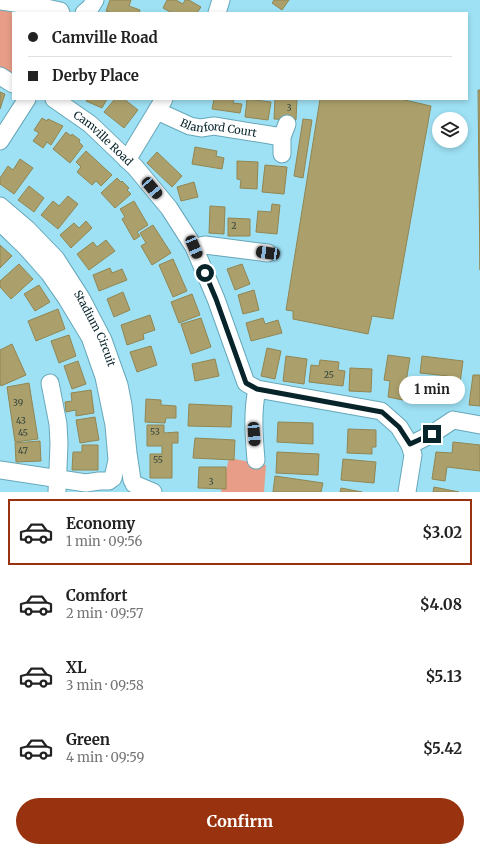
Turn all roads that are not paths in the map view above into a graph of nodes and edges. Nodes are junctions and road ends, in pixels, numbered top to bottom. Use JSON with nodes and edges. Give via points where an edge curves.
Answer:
{"nodes":[{"id":1,"x":95,"y":0,"type":"edge"},
{"id":2,"x":0,"y":1,"type":"edge"},
{"id":3,"x":60,"y":12,"type":"edge"},
{"id":4,"x":85,"y":12,"type":"edge"},
{"id":5,"x":0,"y":76,"type":"edge"},
{"id":6,"x":12,"y":83,"type":"edge"},
{"id":7,"x":26,"y":100,"type":"edge"},
{"id":8,"x":55,"y":100,"type":"edge"},
{"id":9,"x":160,"y":105,"type":"edge"},
{"id":10,"x":284,"y":138,"type":"dead end"},
{"id":11,"x":0,"y":141,"type":"edge"},
{"id":12,"x":127,"y":160,"type":"junction"},
{"id":13,"x":0,"y":206,"type":"edge"},
{"id":14,"x":0,"y":222,"type":"edge"},
{"id":15,"x":194,"y":247,"type":"junction"},
{"id":16,"x":268,"y":253,"type":"dead end"},
{"id":17,"x":50,"y":383,"type":"dead end"},
{"id":18,"x":257,"y":389,"type":"junction"},
{"id":19,"x":480,"y":425,"type":"edge"},
{"id":20,"x":410,"y":444,"type":"junction"},
{"id":21,"x":256,"y":460,"type":"dead end"},
{"id":22,"x":0,"y":470,"type":"edge"},
{"id":23,"x":103,"y":485,"type":"edge"},
{"id":24,"x":134,"y":485,"type":"edge"},
{"id":25,"x":57,"y":486,"type":"edge"},
{"id":26,"x":153,"y":492,"type":"edge"},
{"id":27,"x":407,"y":492,"type":"edge"}],
"edges":[{"from":1,"to":4,"type":"street"},
{"from":2,"to":3,"type":"street"},
{"from":5,"to":6,"type":"street"},
{"from":7,"to":11,"type":"street"},
{"from":8,"to":12,"type":"street","name":"Camville Road","via":[[90,124]]},
{"from":9,"to":10,"type":"street","name":"Blanford Court","via":[[190,126],[214,126]]},
{"from":9,"to":12,"type":"street"},
{"from":12,"to":15,"type":"street","name":"Camville Road","via":[[169,208]]},
{"from":13,"to":24,"type":"street","name":"Stadium Circuit","via":[[56,259],[81,298],[103,340],[119,385]]},
{"from":14,"to":23,"type":"street","name":"Stadium Circuit","via":[[49,273],[90,337],[104,377],[114,425],[117,460]]},
{"from":15,"to":16,"type":"street","via":[[205,244]]},
{"from":15,"to":18,"type":"street","name":"Camville Road","via":[[246,383]]},
{"from":17,"to":25,"type":"street","via":[[58,424]]},
{"from":18,"to":20,"type":"street","via":[[382,412],[399,427]]},
{"from":18,"to":21,"type":"street","via":[[253,420]]},
{"from":19,"to":20,"type":"street","via":[[453,420]]},
{"from":20,"to":27,"type":"street","via":[[413,456]]},
{"from":22,"to":25,"type":"street"},
{"from":23,"to":24,"type":"street","via":[[123,476]]},
{"from":23,"to":25,"type":"street"},
{"from":24,"to":26,"type":"street"}]}
